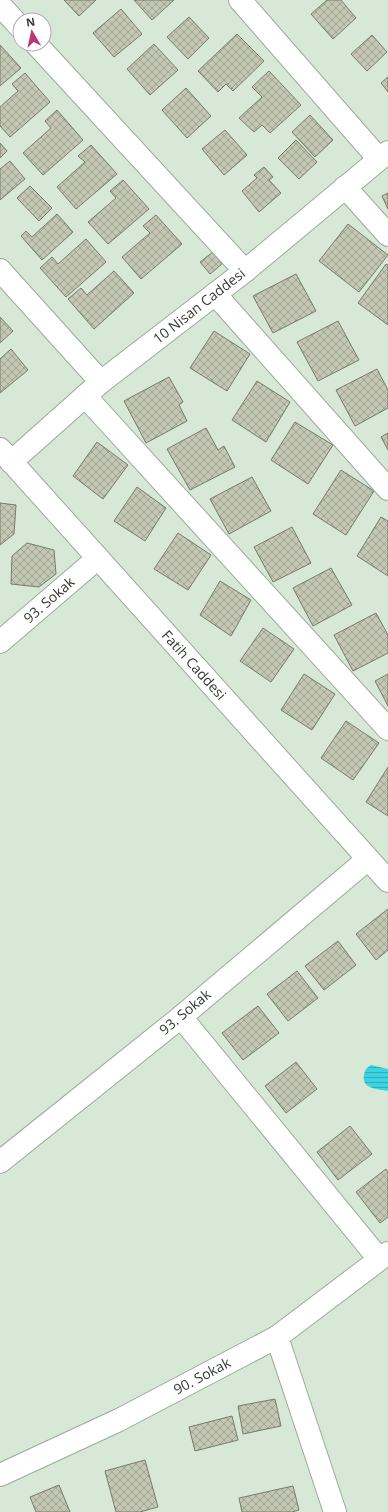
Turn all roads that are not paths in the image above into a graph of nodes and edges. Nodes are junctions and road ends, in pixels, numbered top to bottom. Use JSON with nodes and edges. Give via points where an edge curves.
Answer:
{"nodes":[{"id":1,"x":240,"y":0,"type":"edge"},
{"id":2,"x":0,"y":5,"type":"edge"},
{"id":3,"x":12,"y":18,"type":"edge"},
{"id":4,"x":43,"y":52,"type":"edge"},
{"id":5,"x":384,"y":155,"type":"edge"},
{"id":6,"x":345,"y":188,"type":"junction"},
{"id":7,"x":388,"y":235,"type":"edge"},
{"id":8,"x":0,"y":270,"type":"edge"},
{"id":9,"x":245,"y":271,"type":"junction"},
{"id":10,"x":215,"y":294,"type":"junction"},
{"id":11,"x":93,"y":389,"type":"junction"},
{"id":12,"x":5,"y":455,"type":"edge"},
{"id":13,"x":388,"y":489,"type":"edge"},
{"id":14,"x":98,"y":558,"type":"junction"},
{"id":15,"x":0,"y":642,"type":"edge"},
{"id":16,"x":388,"y":729,"type":"edge"},
{"id":17,"x":368,"y":858,"type":"junction"},
{"id":18,"x":388,"y":881,"type":"edge"},
{"id":19,"x":181,"y":1017,"type":"junction"},
{"id":20,"x":0,"y":1162,"type":"edge"},
{"id":21,"x":383,"y":1256,"type":"edge"},
{"id":22,"x":277,"y":1337,"type":"junction"},
{"id":23,"x":0,"y":1475,"type":"edge"},
{"id":24,"x":335,"y":1512,"type":"edge"}],
"edges":[{"from":1,"to":5,"type":"street"},
{"from":2,"to":3,"type":"street"},
{"from":4,"to":9,"type":"street"},
{"from":5,"to":6,"type":"street","name":"10 Nisan Caddesi"},
{"from":6,"to":7,"type":"street"},
{"from":6,"to":9,"type":"street","name":"10 Nisan Caddesi"},
{"from":8,"to":11,"type":"street"},
{"from":9,"to":10,"type":"street","name":"10 Nisan Caddesi"},
{"from":10,"to":11,"type":"street","name":"10 Nisan Caddesi"},
{"from":10,"to":13,"type":"street"},
{"from":11,"to":12,"type":"street","name":"10 Nisan Caddesi"},
{"from":11,"to":16,"type":"street"},
{"from":12,"to":14,"type":"street","name":"Fatih Caddesi"},
{"from":14,"to":15,"type":"street","name":"93. Sokak"},
{"from":14,"to":17,"type":"street","name":"Fatih Caddesi"},
{"from":17,"to":18,"type":"street","name":"Fatih Caddesi"},
{"from":17,"to":19,"type":"street","name":"93. Sokak"},
{"from":19,"to":20,"type":"street","name":"93. Sokak"},
{"from":19,"to":21,"type":"street"},
{"from":21,"to":22,"type":"street","name":"90. Sokak"},
{"from":22,"to":23,"type":"street","name":"90. Sokak","via":[[119,1420]]},
{"from":22,"to":24,"type":"street"}]}
